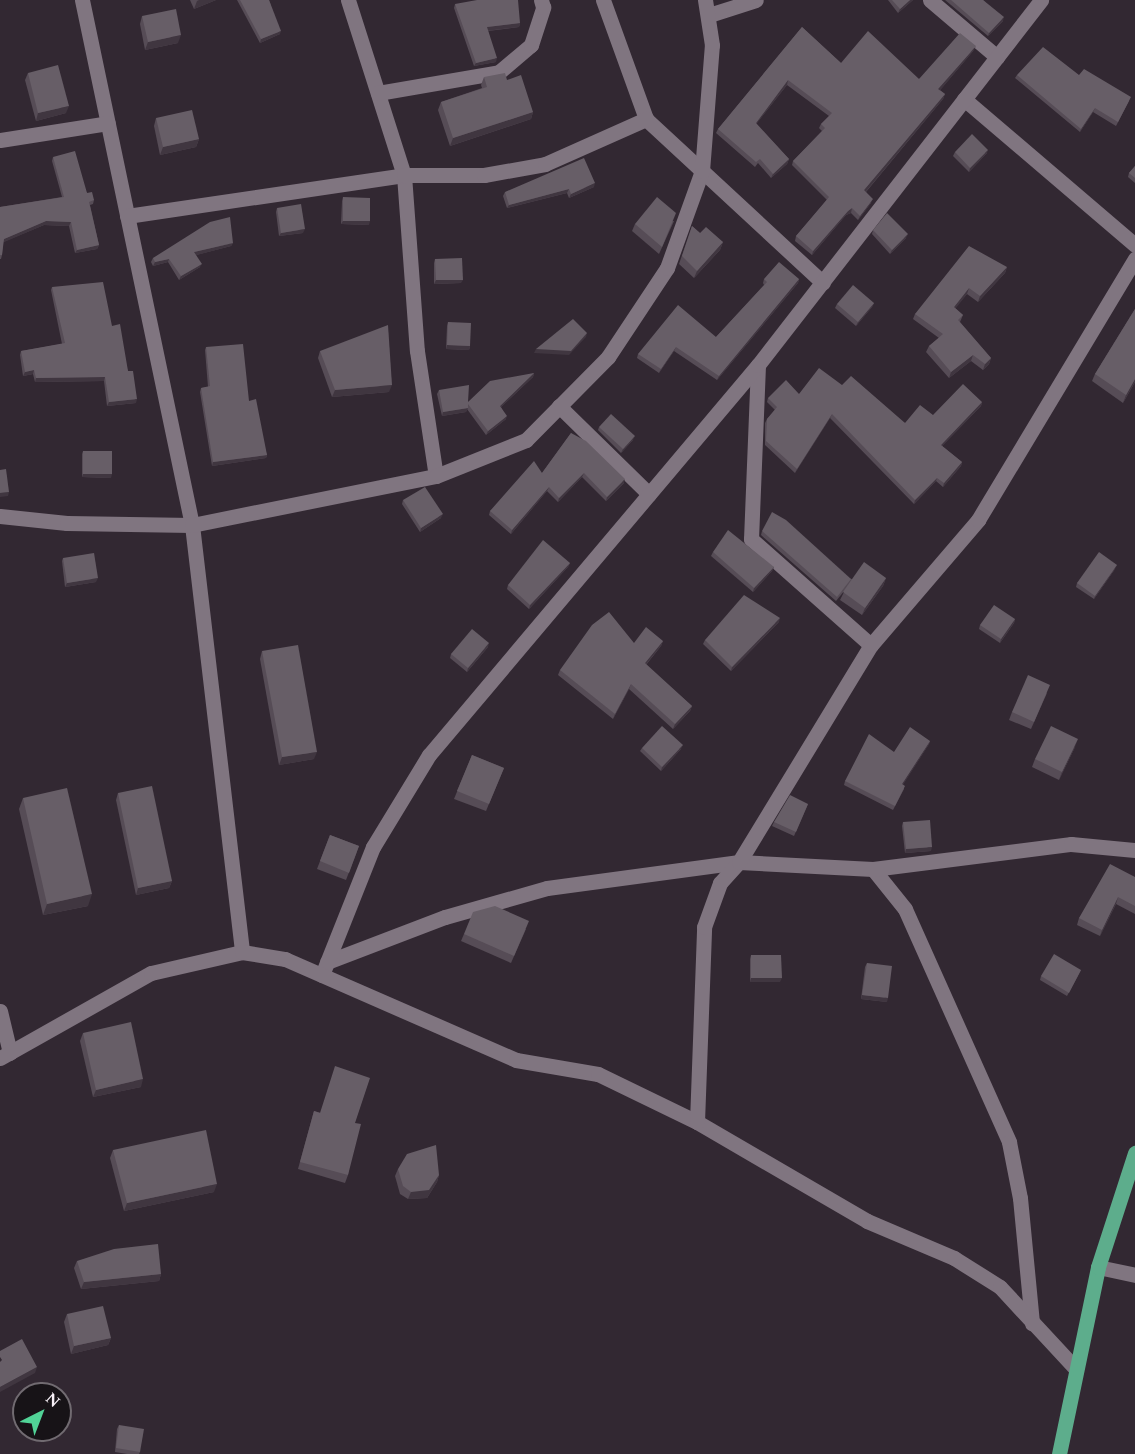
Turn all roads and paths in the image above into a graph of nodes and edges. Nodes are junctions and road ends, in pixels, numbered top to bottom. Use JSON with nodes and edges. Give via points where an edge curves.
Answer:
{"nodes":[{"id":1,"x":82,"y":0,"type":"edge"},
{"id":2,"x":348,"y":0,"type":"edge"},
{"id":3,"x":541,"y":0,"type":"edge"},
{"id":4,"x":603,"y":0,"type":"edge"},
{"id":5,"x":705,"y":0,"type":"edge"},
{"id":6,"x":756,"y":0,"type":"edge"},
{"id":7,"x":930,"y":0,"type":"edge"},
{"id":8,"x":1041,"y":0,"type":"edge"},
{"id":9,"x":709,"y":15,"type":"junction"},
{"id":10,"x":997,"y":57,"type":"junction"},
{"id":11,"x":378,"y":93,"type":"junction"},
{"id":12,"x":964,"y":99,"type":"junction"},
{"id":13,"x":646,"y":119,"type":"junction"},
{"id":14,"x":108,"y":123,"type":"junction"},
{"id":15,"x":0,"y":140,"type":"edge"},
{"id":16,"x":702,"y":171,"type":"junction"},
{"id":17,"x":404,"y":175,"type":"junction"},
{"id":18,"x":127,"y":216,"type":"junction"},
{"id":19,"x":1135,"y":245,"type":"edge"},
{"id":20,"x":1135,"y":259,"type":"edge"},
{"id":21,"x":823,"y":283,"type":"junction"},
{"id":22,"x":758,"y":365,"type":"junction"},
{"id":23,"x":559,"y":406,"type":"junction"},
{"id":24,"x":436,"y":476,"type":"junction"},
{"id":25,"x":649,"y":494,"type":"junction"},
{"id":26,"x":0,"y":516,"type":"edge"},
{"id":27,"x":192,"y":525,"type":"junction"},
{"id":28,"x":871,"y":645,"type":"junction"},
{"id":29,"x":1135,"y":850,"type":"edge"},
{"id":30,"x":739,"y":862,"type":"junction"},
{"id":31,"x":873,"y":869,"type":"junction"},
{"id":32,"x":242,"y":952,"type":"junction"},
{"id":33,"x":325,"y":968,"type":"junction"},
{"id":34,"x":0,"y":1011,"type":"edge"},
{"id":35,"x":5,"y":1056,"type":"edge"},
{"id":36,"x":697,"y":1122,"type":"junction"},
{"id":37,"x":1135,"y":1153,"type":"edge"},
{"id":38,"x":1098,"y":1267,"type":"junction"},
{"id":39,"x":1135,"y":1275,"type":"edge"},
{"id":40,"x":1032,"y":1323,"type":"junction"},
{"id":41,"x":1076,"y":1369,"type":"junction"},
{"id":42,"x":1059,"y":1454,"type":"edge"}],
"edges":[{"from":1,"to":14,"type":"street"},
{"from":2,"to":11,"type":"street"},
{"from":3,"to":11,"type":"street","via":[[543,7],[531,45],[499,72]]},
{"from":4,"to":13,"type":"street"},
{"from":5,"to":9,"type":"street"},
{"from":6,"to":9,"type":"street"},
{"from":7,"to":10,"type":"street"},
{"from":8,"to":10,"type":"street"},
{"from":9,"to":16,"type":"street","via":[[712,45]]},
{"from":10,"to":12,"type":"street"},
{"from":11,"to":17,"type":"street"},
{"from":12,"to":19,"type":"street"},
{"from":12,"to":21,"type":"street"},
{"from":13,"to":16,"type":"street"},
{"from":13,"to":17,"type":"street","via":[[545,164],[484,175]]},
{"from":14,"to":15,"type":"street"},
{"from":14,"to":18,"type":"street"},
{"from":16,"to":21,"type":"street"},
{"from":16,"to":23,"type":"street","via":[[667,268],[608,357]]},
{"from":17,"to":18,"type":"street"},
{"from":17,"to":24,"type":"street","via":[[417,351]]},
{"from":18,"to":27,"type":"street"},
{"from":20,"to":28,"type":"street","via":[[978,519]]},
{"from":21,"to":22,"type":"street"},
{"from":22,"to":25,"type":"street"},
{"from":22,"to":28,"type":"street","via":[[751,539]]},
{"from":23,"to":24,"type":"street","via":[[525,440]]},
{"from":23,"to":25,"type":"street"},
{"from":24,"to":27,"type":"street"},
{"from":25,"to":33,"type":"street","via":[[429,755],[373,847]]},
{"from":26,"to":27,"type":"street","via":[[67,523]]},
{"from":27,"to":32,"type":"street"},
{"from":28,"to":30,"type":"street"},
{"from":29,"to":31,"type":"street","via":[[1071,844]]},
{"from":30,"to":31,"type":"street"},
{"from":30,"to":33,"type":"street","via":[[547,888],[445,917]]},
{"from":30,"to":36,"type":"street","via":[[720,883],[704,927]]},
{"from":31,"to":40,"type":"street","via":[[905,909],[1009,1143],[1020,1198]]},
{"from":32,"to":33,"type":"street"},
{"from":32,"to":35,"type":"street","via":[[151,973]]},
{"from":33,"to":36,"type":"street","via":[[516,1060],[598,1074]]},
{"from":34,"to":35,"type":"street"},
{"from":36,"to":40,"type":"street","via":[[867,1221],[954,1257],[1000,1287]]},
{"from":37,"to":38,"type":"main road"},
{"from":38,"to":39,"type":"street"},
{"from":38,"to":41,"type":"main road"},
{"from":40,"to":41,"type":"street"},
{"from":41,"to":42,"type":"main road"}]}
